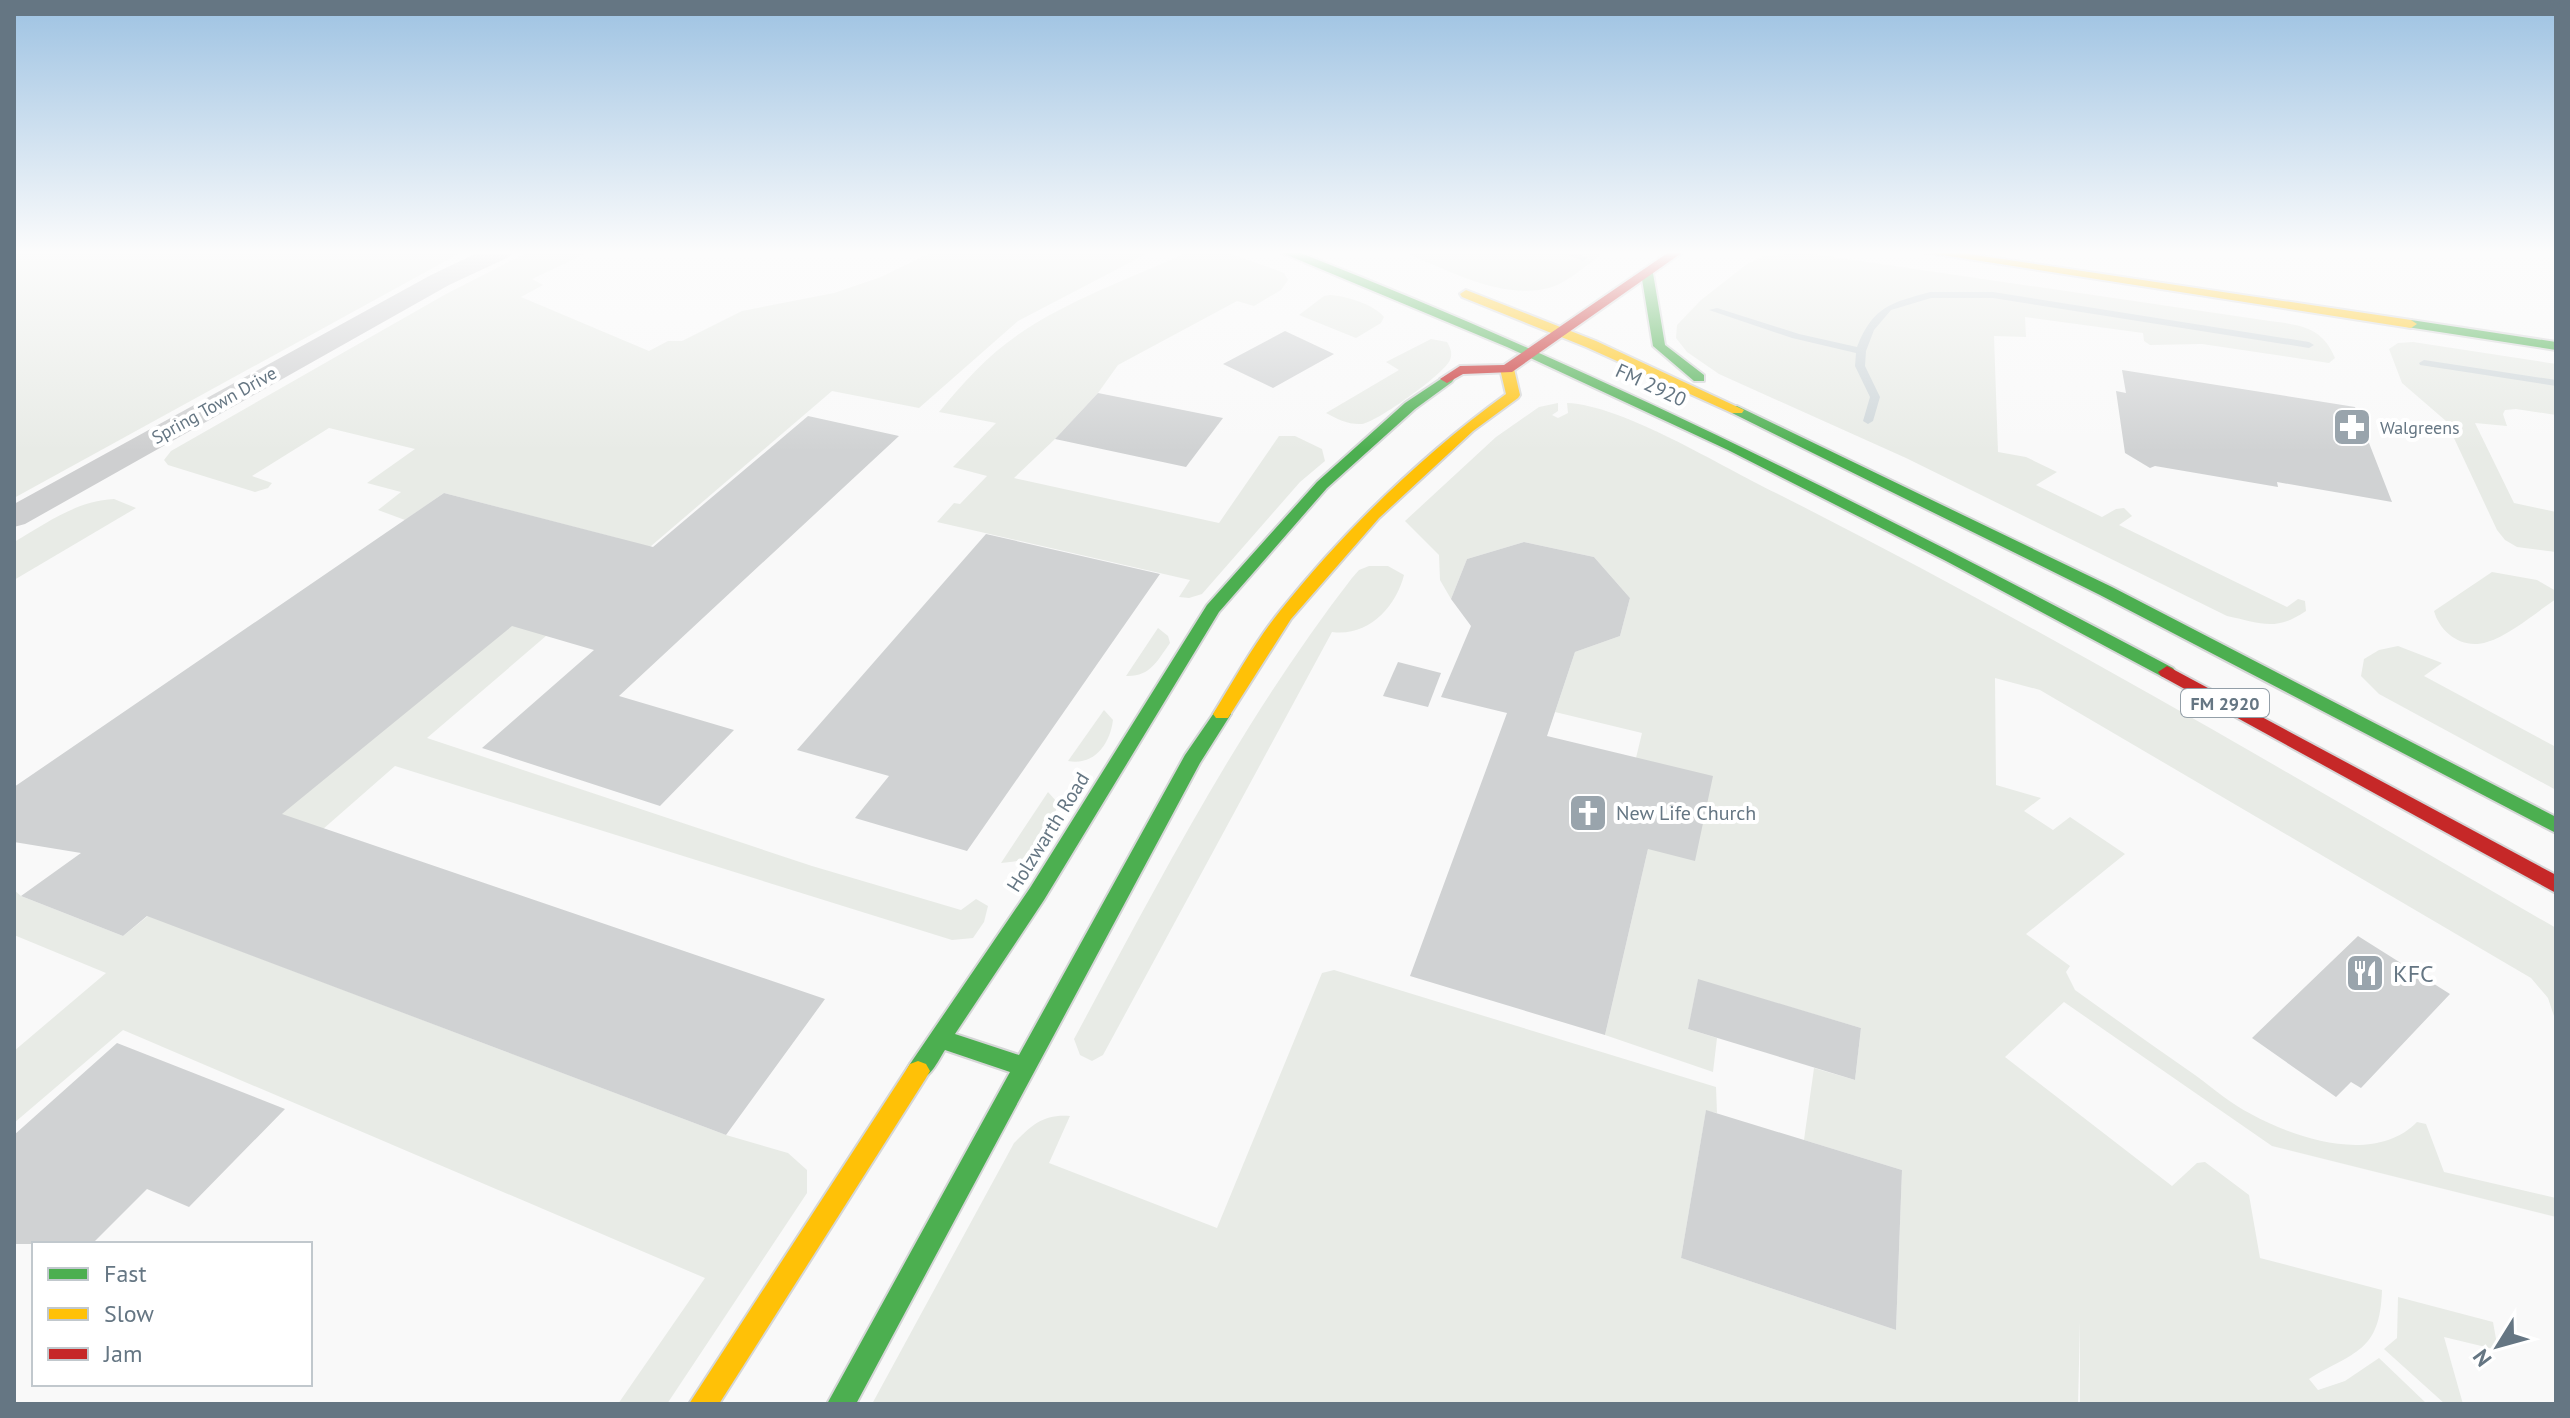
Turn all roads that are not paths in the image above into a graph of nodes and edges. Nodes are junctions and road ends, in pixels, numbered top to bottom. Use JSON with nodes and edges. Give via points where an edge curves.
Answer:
{"nodes":[{"id":1,"x":371,"y":318,"type":"edge"},
{"id":2,"x":1453,"y":318,"type":"edge"},
{"id":3,"x":1529,"y":318,"type":"edge"},
{"id":4,"x":1582,"y":318,"type":"edge"},
{"id":5,"x":1654,"y":318,"type":"edge"},
{"id":6,"x":2370,"y":318,"type":"edge"},
{"id":7,"x":1563,"y":331,"type":"junction"},
{"id":8,"x":2556,"y":346,"type":"edge"},
{"id":9,"x":1532,"y":354,"type":"junction"},
{"id":10,"x":1507,"y":369,"type":"junction"},
{"id":11,"x":1736,"y":407,"type":"junction"},
{"id":12,"x":14,"y":517,"type":"edge"},
{"id":13,"x":2556,"y":826,"type":"edge"},
{"id":14,"x":2556,"y":885,"type":"edge"},
{"id":15,"x":941,"y":1039,"type":"junction"},
{"id":16,"x":1025,"y":1067,"type":"junction"},
{"id":17,"x":703,"y":1404,"type":"edge"},
{"id":18,"x":841,"y":1404,"type":"edge"}],
"edges":[{"from":1,"to":12,"type":"street","name":"Spring Town Drive"},
{"from":2,"to":9,"type":"main road","number":"FM 2920"},
{"from":3,"to":7,"type":"main road","number":"FM 2920"},
{"from":4,"to":7,"type":"main road","name":"Holzwarth Road"},
{"from":5,"to":11,"type":"main road","via":[[1659,346]]},
{"from":6,"to":8,"type":"main road"},
{"from":7,"to":9,"type":"main road","name":"Holzwarth Road"},
{"from":7,"to":11,"type":"main road","name":"FM 2920","number":"FM 2920"},
{"from":9,"to":10,"type":"main road","name":"Holzwarth Road"},
{"from":9,"to":14,"type":"main road","name":"FM 2920","number":"FM 2920","via":[[1891,526]]},
{"from":10,"to":15,"type":"main road","name":"Holzwarth Road","via":[[1460,370],[1410,406],[1322,485],[1213,609]]},
{"from":10,"to":16,"type":"main road","via":[[1513,395],[1468,428],[1374,515],[1285,616],[1192,760]]},
{"from":11,"to":13,"type":"main road","name":"FM 2920","number":"FM 2920","via":[[2283,679]]},
{"from":15,"to":16,"type":"main road"},
{"from":15,"to":17,"type":"main road","name":"Holzwarth Road"},
{"from":16,"to":18,"type":"main road"}]}
